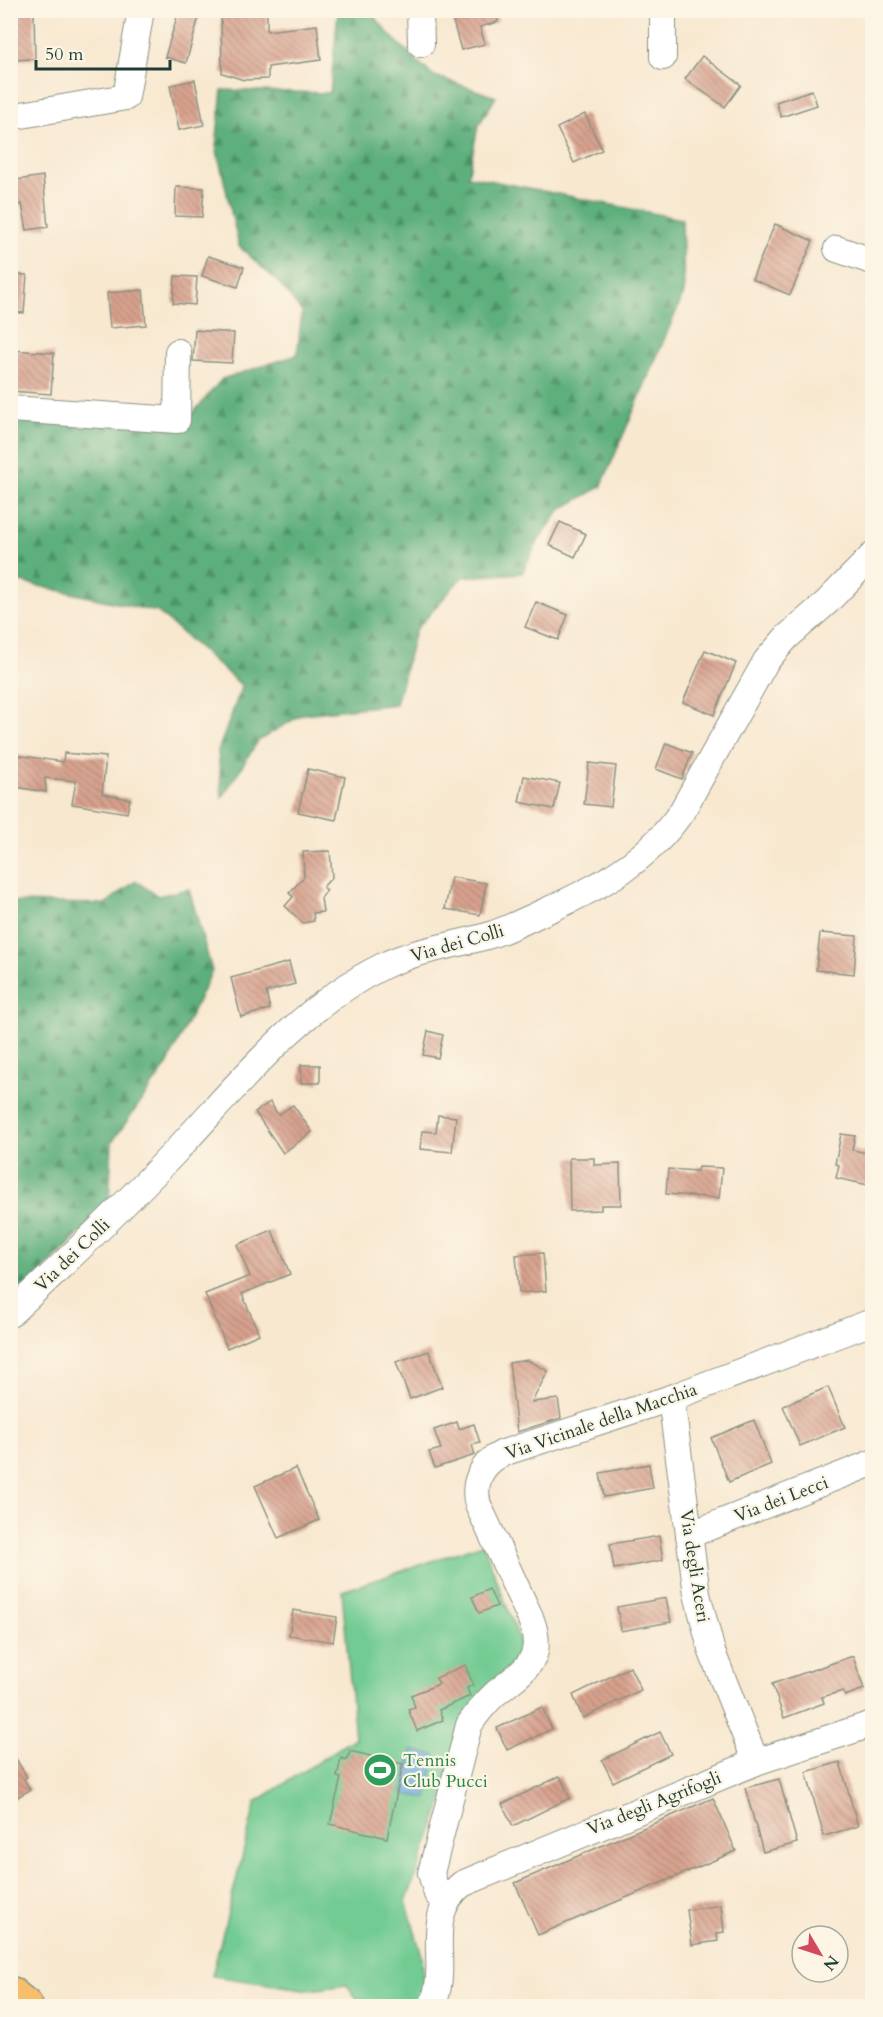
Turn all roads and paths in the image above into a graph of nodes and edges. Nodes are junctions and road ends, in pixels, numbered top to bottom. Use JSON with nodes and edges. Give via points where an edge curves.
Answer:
{"nodes":[{"id":1,"x":141,"y":10,"type":"edge"},
{"id":2,"x":420,"y":10,"type":"edge"},
{"id":3,"x":663,"y":10,"type":"edge"},
{"id":4,"x":421,"y":44,"type":"dead end"},
{"id":5,"x":663,"y":57,"type":"dead end"},
{"id":6,"x":10,"y":117,"type":"edge"},
{"id":7,"x":837,"y":249,"type":"dead end"},
{"id":8,"x":873,"y":261,"type":"edge"},
{"id":9,"x":178,"y":352,"type":"dead end"},
{"id":10,"x":10,"y":409,"type":"edge"},
{"id":11,"x":873,"y":556,"type":"edge"},
{"id":12,"x":10,"y":1314,"type":"edge"},
{"id":13,"x":873,"y":1322,"type":"edge"},
{"id":14,"x":670,"y":1398,"type":"junction"},
{"id":15,"x":873,"y":1463,"type":"edge"},
{"id":16,"x":689,"y":1534,"type":"junction"},
{"id":17,"x":873,"y":1724,"type":"edge"},
{"id":18,"x":756,"y":1762,"type":"junction"},
{"id":19,"x":445,"y":1901,"type":"junction"},
{"id":20,"x":10,"y":1994,"type":"edge"},
{"id":21,"x":26,"y":2007,"type":"edge"},
{"id":22,"x":432,"y":2007,"type":"edge"}],
"edges":[{"from":1,"to":6,"type":"street","via":[[126,97]]},
{"from":2,"to":4,"type":"street"},
{"from":3,"to":5,"type":"street"},
{"from":7,"to":8,"type":"street"},
{"from":9,"to":10,"type":"street","via":[[177,420]]},
{"from":11,"to":12,"type":"street","name":"Via dei Colli","via":[[766,660],[682,811],[644,856],[564,903],[490,935],[389,963],[327,1000],[282,1040],[98,1232]]},
{"from":13,"to":14,"type":"street","name":"Via Vicinale della Macchia"},
{"from":14,"to":16,"type":"street","name":"Via degli Aceri"},
{"from":14,"to":19,"type":"street","name":"Via Vicinale della Macchia","via":[[503,1453],[480,1474],[478,1505],[536,1631],[537,1646],[525,1672],[481,1707],[469,1725],[431,1873],[437,1894]]},
{"from":15,"to":16,"type":"street","name":"Via dei Lecci"},
{"from":16,"to":18,"type":"street","name":"Via degli Aceri","via":[[697,1594],[712,1652]]},
{"from":17,"to":18,"type":"street","name":"Via degli Agrifogli"},
{"from":18,"to":19,"type":"street","name":"Via degli Agrifogli","via":[[469,1880]]},
{"from":19,"to":22,"type":"street","via":[[438,1934],[441,1969]]},
{"from":20,"to":21,"type":"main road"}]}
